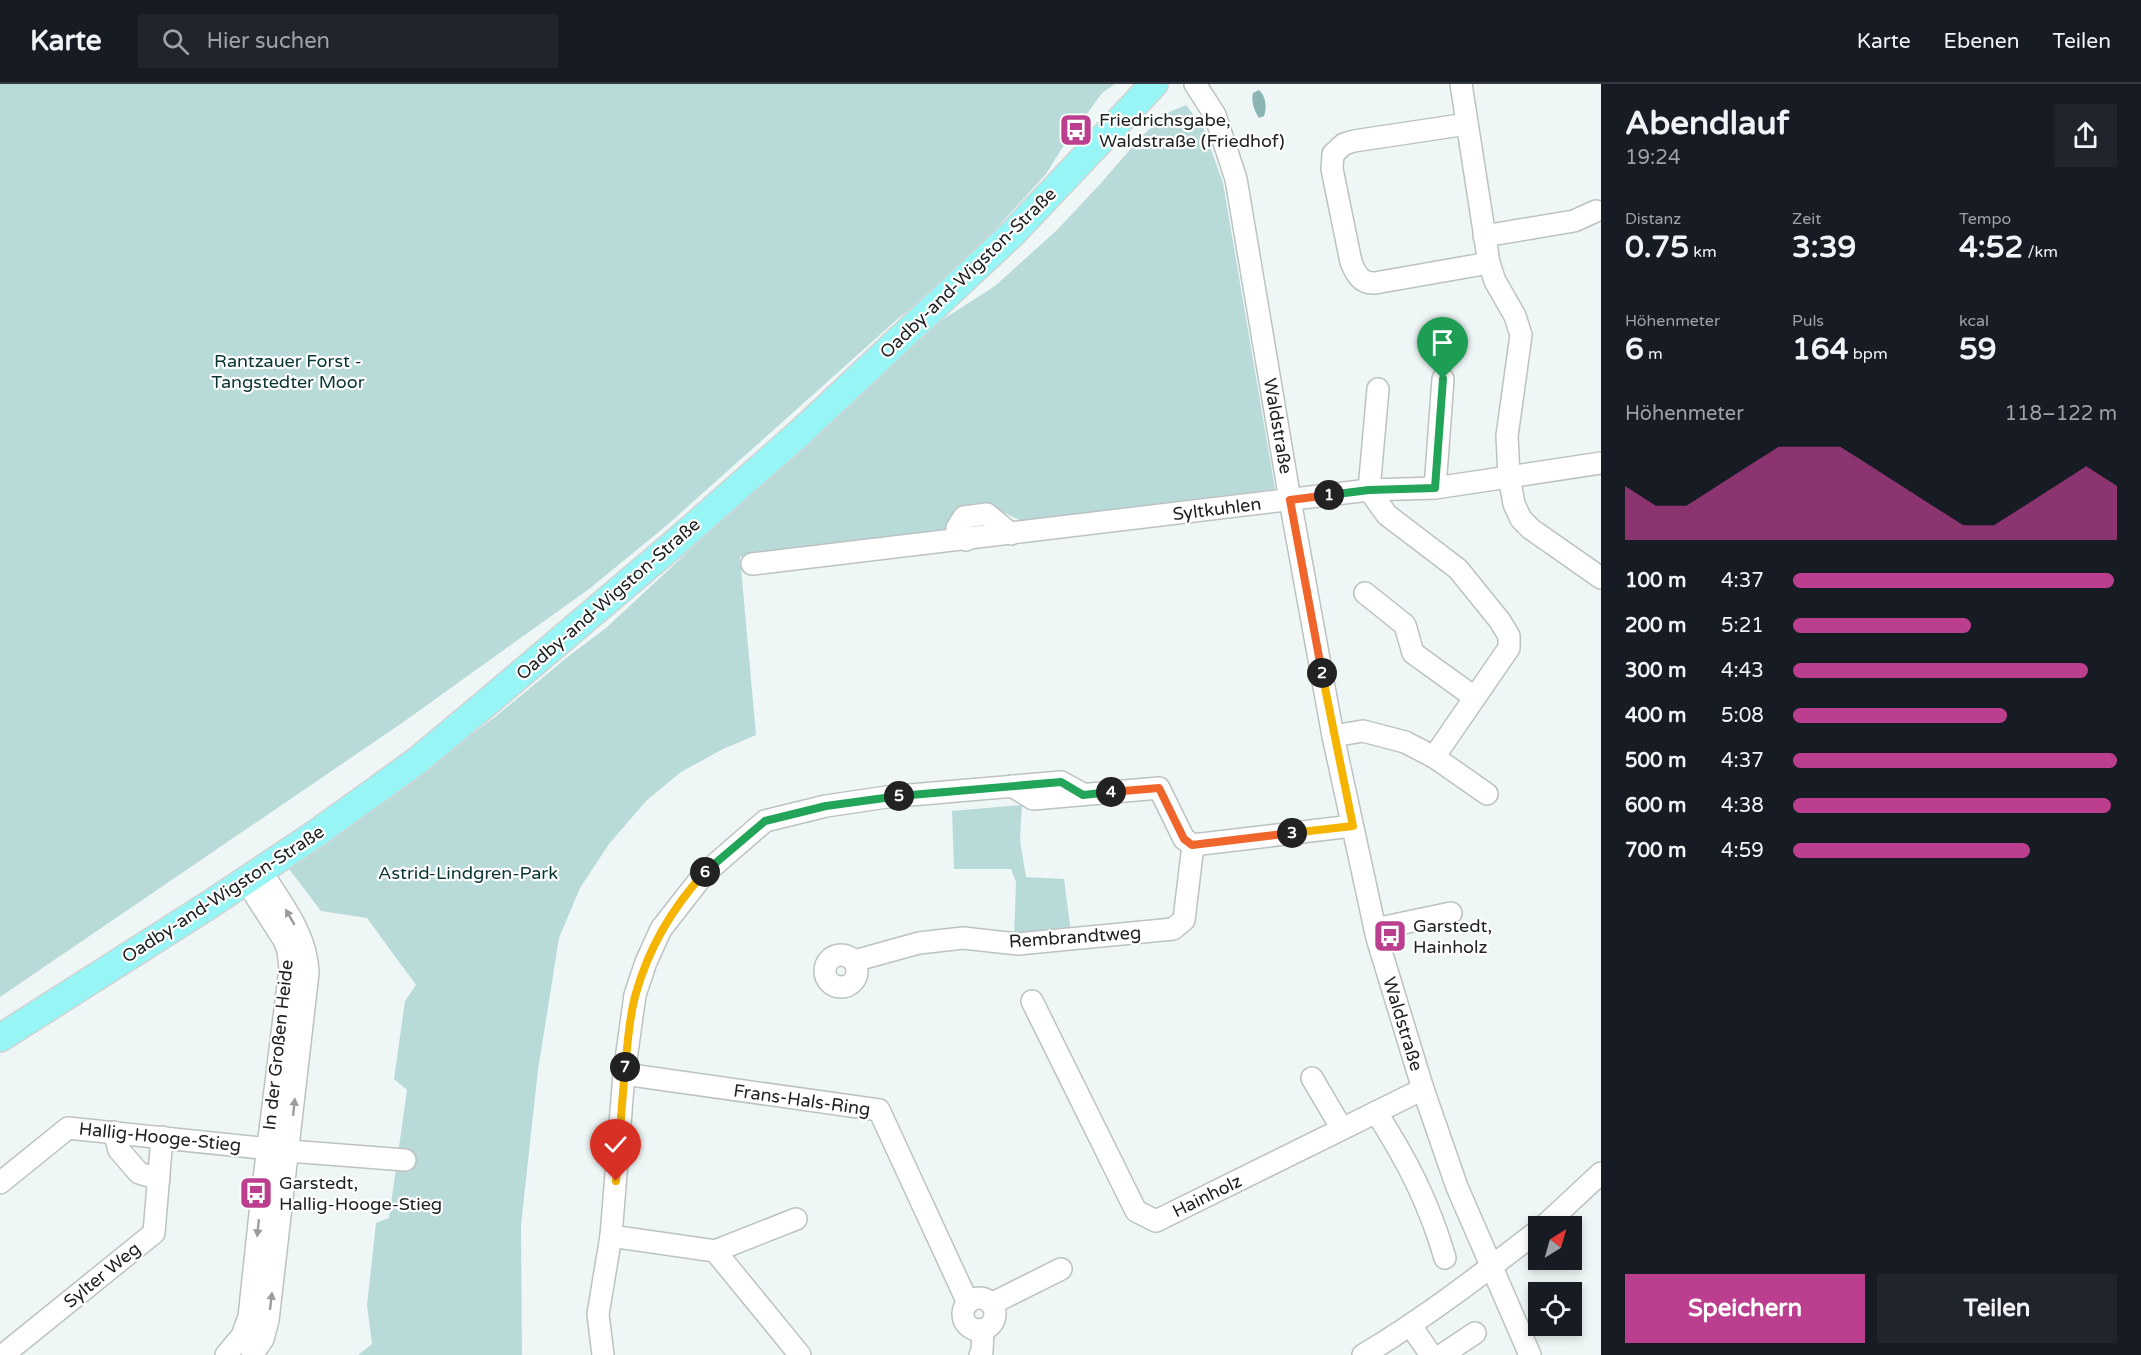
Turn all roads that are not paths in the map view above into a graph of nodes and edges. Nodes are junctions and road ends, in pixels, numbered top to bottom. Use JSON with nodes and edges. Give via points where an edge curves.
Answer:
{"nodes":[{"id":1,"x":1154,"y":84,"type":"edge"},
{"id":2,"x":1195,"y":84,"type":"edge"},
{"id":3,"x":1461,"y":84,"type":"edge"},
{"id":4,"x":1467,"y":124,"type":"junction"},
{"id":5,"x":1596,"y":211,"type":"dead end"},
{"id":6,"x":1484,"y":236,"type":"junction"},
{"id":7,"x":1489,"y":263,"type":"junction"},
{"id":8,"x":1443,"y":379,"type":"dead end"},
{"id":9,"x":1378,"y":389,"type":"dead end"},
{"id":10,"x":1600,"y":467,"type":"edge"},
{"id":11,"x":1509,"y":477,"type":"junction"},
{"id":12,"x":1435,"y":488,"type":"junction"},
{"id":13,"x":1369,"y":490,"type":"junction"},
{"id":14,"x":1290,"y":500,"type":"junction"},
{"id":15,"x":752,"y":564,"type":"dead end"},
{"id":16,"x":1601,"y":578,"type":"edge"},
{"id":17,"x":1365,"y":593,"type":"dead end"},
{"id":18,"x":1474,"y":697,"type":"junction"},
{"id":19,"x":1334,"y":736,"type":"junction"},
{"id":20,"x":1434,"y":757,"type":"junction"},
{"id":21,"x":1487,"y":794,"type":"dead end"},
{"id":22,"x":1353,"y":826,"type":"junction"},
{"id":23,"x":1192,"y":845,"type":"junction"},
{"id":24,"x":253,"y":876,"type":"junction"},
{"id":25,"x":1451,"y":913,"type":"dead end"},
{"id":26,"x":1375,"y":929,"type":"junction"},
{"id":27,"x":854,"y":961,"type":"dead end"},
{"id":28,"x":1032,"y":1001,"type":"dead end"},
{"id":29,"x":0,"y":1038,"type":"edge"},
{"id":30,"x":624,"y":1074,"type":"junction"},
{"id":31,"x":1312,"y":1078,"type":"dead end"},
{"id":32,"x":1423,"y":1089,"type":"junction"},
{"id":33,"x":1376,"y":1113,"type":"junction"},
{"id":34,"x":1342,"y":1129,"type":"junction"},
{"id":35,"x":114,"y":1132,"type":"junction"},
{"id":36,"x":162,"y":1137,"type":"junction"},
{"id":37,"x":267,"y":1149,"type":"junction"},
{"id":38,"x":289,"y":1151,"type":"junction"},
{"id":39,"x":405,"y":1160,"type":"dead end"},
{"id":40,"x":1601,"y":1173,"type":"edge"},
{"id":41,"x":159,"y":1179,"type":"junction"},
{"id":42,"x":0,"y":1183,"type":"edge"},
{"id":43,"x":1555,"y":1216,"type":"edge"},
{"id":44,"x":796,"y":1219,"type":"dead end"},
{"id":45,"x":611,"y":1236,"type":"junction"},
{"id":46,"x":1528,"y":1239,"type":"edge"},
{"id":47,"x":715,"y":1251,"type":"junction"},
{"id":48,"x":1445,"y":1258,"type":"dead end"},
{"id":49,"x":1492,"y":1268,"type":"junction"},
{"id":50,"x":1061,"y":1269,"type":"dead end"},
{"id":51,"x":968,"y":1303,"type":"junction"},
{"id":52,"x":991,"y":1304,"type":"junction"},
{"id":53,"x":1411,"y":1326,"type":"junction"},
{"id":54,"x":983,"y":1329,"type":"junction"},
{"id":55,"x":1475,"y":1333,"type":"dead end"},
{"id":56,"x":1523,"y":1351,"type":"edge"},
{"id":57,"x":3,"y":1355,"type":"edge"},
{"id":58,"x":226,"y":1355,"type":"edge"},
{"id":59,"x":252,"y":1355,"type":"edge"},
{"id":60,"x":603,"y":1355,"type":"edge"},
{"id":61,"x":800,"y":1355,"type":"edge"},
{"id":62,"x":980,"y":1355,"type":"edge"},
{"id":63,"x":1363,"y":1355,"type":"edge"},
{"id":64,"x":1431,"y":1355,"type":"edge"},
{"id":65,"x":1442,"y":1355,"type":"edge"}],
"edges":[{"from":1,"to":24,"type":"main road","name":"Oadby-and-Wigston-Straße","via":[[1014,232],[675,543],[417,761]]},
{"from":2,"to":14,"type":"street","name":"Waldstraße","via":[[1215,116],[1236,179]]},
{"from":3,"to":4,"type":"street"},
{"from":4,"to":6,"type":"street"},
{"from":4,"to":7,"type":"street","via":[[1344,144],[1333,154],[1332,169],[1351,262],[1362,281],[1369,284]]},
{"from":5,"to":6,"type":"street","via":[[1574,221]]},
{"from":6,"to":7,"type":"street"},
{"from":7,"to":11,"type":"street","via":[[1521,335],[1507,436]]},
{"from":8,"to":12,"type":"street"},
{"from":9,"to":13,"type":"street"},
{"from":10,"to":11,"type":"street","name":"Syltkuhlen"},
{"from":11,"to":12,"type":"street","name":"Syltkuhlen"},
{"from":11,"to":16,"type":"street","via":[[1521,519]]},
{"from":12,"to":13,"type":"street","name":"Syltkuhlen"},
{"from":13,"to":14,"type":"street","name":"Syltkuhlen"},
{"from":13,"to":18,"type":"street","via":[[1386,515],[1458,569],[1509,636],[1509,648]]},
{"from":14,"to":15,"type":"street","name":"Syltkuhlen","via":[[1011,534],[987,514],[964,517],[957,528],[966,540]]},
{"from":14,"to":19,"type":"street","name":"Waldstraße"},
{"from":17,"to":18,"type":"street","via":[[1404,625],[1413,653]]},
{"from":18,"to":20,"type":"street"},
{"from":19,"to":20,"type":"street","via":[[1363,731],[1405,742]]},
{"from":19,"to":22,"type":"street","name":"Waldstraße"},
{"from":20,"to":21,"type":"street"},
{"from":22,"to":23,"type":"street"},
{"from":22,"to":26,"type":"street","name":"Waldstraße"},
{"from":23,"to":27,"type":"street","name":"Rembrandtweg","via":[[1184,920],[1173,929],[1018,944],[963,938],[919,943]]},
{"from":23,"to":30,"type":"street","via":[[1184,839],[1159,788],[1033,799],[1012,786],[857,801],[765,821],[704,874],[661,928],[635,995]]},
{"from":24,"to":29,"type":"main road","name":"Oadby-and-Wigston-Straße"},
{"from":24,"to":37,"type":"street","name":"In der Großen Heide","via":[[290,960]]},
{"from":38,"to":24,"type":"street","name":"In der Großen Heide","one_way":true,"via":[[308,958],[302,938]]},
{"from":25,"to":26,"type":"street"},
{"from":26,"to":32,"type":"street","name":"Waldstraße"},
{"from":28,"to":34,"type":"street","name":"Hainholz","via":[[1136,1211],[1156,1221]]},
{"from":30,"to":45,"type":"street"},
{"from":30,"to":51,"type":"street","name":"Frans-Hals-Ring","via":[[879,1110]]},
{"from":31,"to":34,"type":"street"},
{"from":32,"to":33,"type":"street","name":"Hainholz"},
{"from":32,"to":49,"type":"street","name":"Waldstraße","via":[[1457,1187]]},
{"from":33,"to":34,"type":"street","name":"Hainholz"},
{"from":33,"to":48,"type":"street","via":[[1420,1186]]},
{"from":35,"to":36,"type":"street","name":"Hallig-Hooge-Stieg"},
{"from":35,"to":41,"type":"street","via":[[119,1150],[139,1173]]},
{"from":35,"to":42,"type":"street","name":"Hallig-Hooge-Stieg","via":[[68,1128]]},
{"from":36,"to":37,"type":"street","name":"Hallig-Hooge-Stieg"},
{"from":36,"to":41,"type":"street","name":"Sylter Weg"},
{"from":37,"to":38,"type":"street","name":"In der Großen Heide"},
{"from":37,"to":58,"type":"street","name":"In der Großen Heide","one_way":true,"via":[[249,1317],[242,1335]]},
{"from":38,"to":39,"type":"street","name":"In der Großen Heide"},
{"from":59,"to":38,"type":"street","name":"In der Großen Heide","one_way":true,"via":[[268,1320]]},
{"from":40,"to":43,"type":"street"},
{"from":41,"to":57,"type":"street","name":"Sylter Weg","via":[[154,1233]]},
{"from":44,"to":47,"type":"street"},
{"from":45,"to":47,"type":"street"},
{"from":45,"to":60,"type":"street","via":[[598,1314]]},
{"from":46,"to":49,"type":"street"},
{"from":47,"to":61,"type":"street"},
{"from":49,"to":53,"type":"street"},
{"from":49,"to":56,"type":"street","name":"Waldstraße"},
{"from":50,"to":52,"type":"street"},
{"from":51,"to":52,"type":"street","via":[[977,1298]]},
{"from":51,"to":54,"type":"street","name":"Frans-Hals-Ring","via":[[963,1312],[965,1322],[973,1329]]},
{"from":52,"to":54,"type":"street","via":[[994,1319]]},
{"from":53,"to":63,"type":"street"},
{"from":53,"to":64,"type":"street"},
{"from":54,"to":62,"type":"street"},
{"from":55,"to":65,"type":"street"}]}
